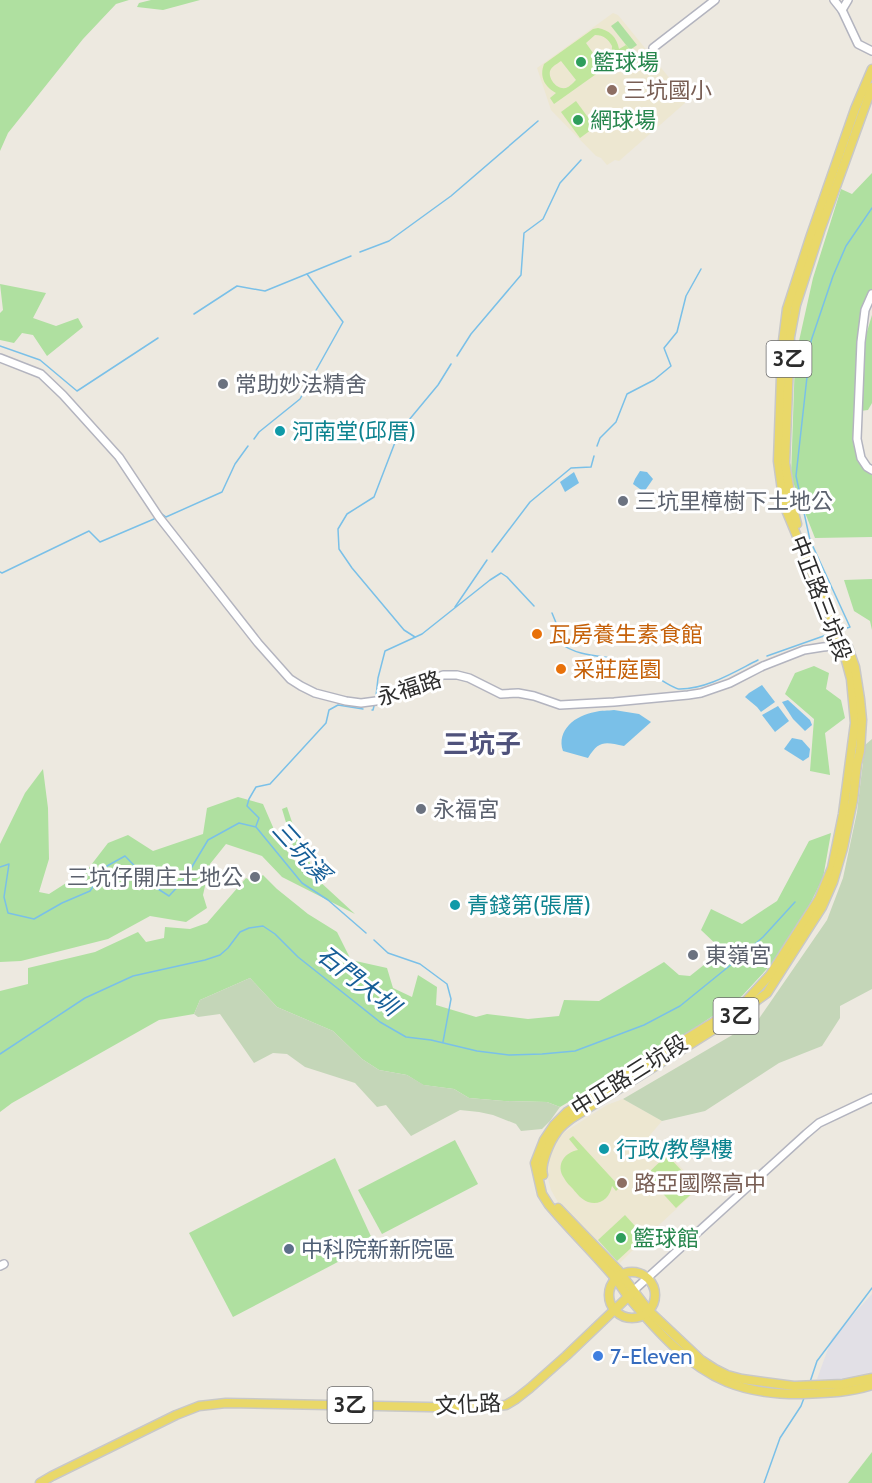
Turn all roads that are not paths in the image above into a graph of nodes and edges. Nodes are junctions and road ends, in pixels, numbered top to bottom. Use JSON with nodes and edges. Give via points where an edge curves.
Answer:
{"nodes":[{"id":1,"x":714,"y":0,"type":"edge"},
{"id":2,"x":834,"y":0,"type":"edge"},
{"id":3,"x":848,"y":0,"type":"edge"},
{"id":4,"x":842,"y":10,"type":"junction"},
{"id":5,"x":653,"y":48,"type":"dead end"},
{"id":6,"x":872,"y":51,"type":"edge"},
{"id":7,"x":872,"y":69,"type":"edge"},
{"id":8,"x":872,"y":87,"type":"edge"},
{"id":9,"x":872,"y":294,"type":"edge"},
{"id":10,"x":0,"y":358,"type":"edge"},
{"id":11,"x":872,"y":470,"type":"edge"},
{"id":12,"x":845,"y":645,"type":"junction"},
{"id":13,"x":872,"y":1098,"type":"edge"},
{"id":14,"x":618,"y":1277,"type":"junction"},
{"id":15,"x":649,"y":1278,"type":"junction"},
{"id":16,"x":631,"y":1294,"type":"junction"},
{"id":17,"x":615,"y":1310,"type":"junction"},
{"id":18,"x":646,"y":1313,"type":"junction"},
{"id":19,"x":872,"y":1378,"type":"edge"},
{"id":20,"x":872,"y":1385,"type":"edge"},
{"id":21,"x":40,"y":1483,"type":"edge"}],
"edges":[{"from":1,"to":5,"type":"street"},
{"from":2,"to":4,"type":"street"},
{"from":3,"to":4,"type":"street"},
{"from":4,"to":6,"type":"street","via":[[858,44]]},
{"from":7,"to":12,"type":"main road","name":"中正路三坑段","number":"3乙","via":[[787,309],[782,349],[778,461],[784,505]]},
{"from":8,"to":12,"type":"main road","name":"中正路三坑段","number":"3乙","via":[[819,231],[790,337],[785,463],[792,505],[840,623]]},
{"from":9,"to":11,"type":"street","via":[[865,310],[861,342],[857,439],[861,459]]},
{"from":10,"to":12,"type":"street","name":"永福路","via":[[41,374],[63,394],[119,457],[159,517],[258,643],[290,679],[315,693],[369,702],[443,675],[457,675],[501,694],[518,693],[560,705],[614,702],[700,693],[804,650]]},
{"from":12,"to":14,"type":"main road","name":"中正路三坑段","number":"3乙","via":[[855,667],[860,699],[860,751],[843,848],[822,907],[767,993],[572,1118],[557,1131],[541,1168],[547,1192]]},
{"from":13,"to":15,"type":"street","name":"文化路","via":[[819,1123]]},
{"from":14,"to":15,"type":"main road","via":[[638,1272]]},
{"from":14,"to":16,"type":"main road","name":"中正路三坑段","number":"3乙"},
{"from":14,"to":17,"type":"main road","via":[[610,1288]]},
{"from":15,"to":16,"type":"street","name":"文化路"},
{"from":15,"to":18,"type":"main road","via":[[656,1297]]},
{"from":16,"to":17,"type":"main road","name":"文化路","number":"3乙"},
{"from":16,"to":18,"type":"main road","name":"中正路三坑段"},
{"from":17,"to":18,"type":"main road","via":[[630,1318]]},
{"from":17,"to":21,"type":"main road","name":"文化路","number":"3乙","via":[[506,1405],[199,1406]]},
{"from":18,"to":19,"type":"main road","via":[[701,1360],[727,1375],[794,1386],[843,1384]]},
{"from":18,"to":20,"type":"main road","via":[[687,1358],[740,1387],[787,1394],[850,1391]]}]}
